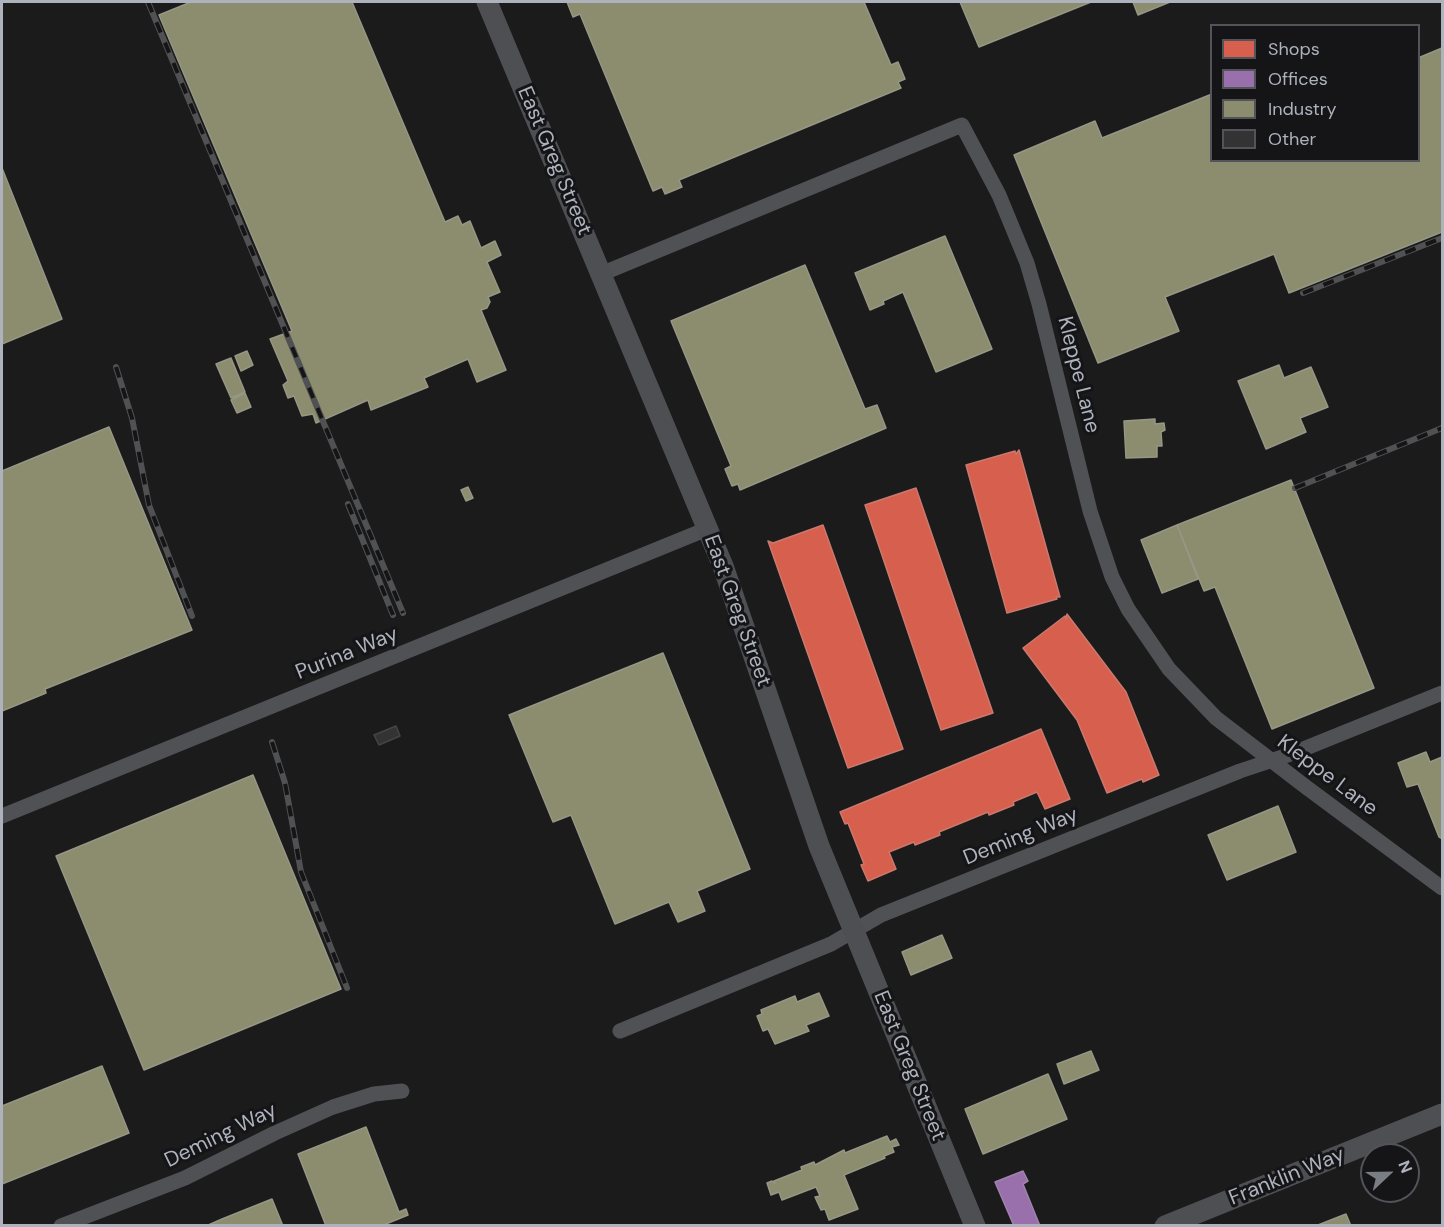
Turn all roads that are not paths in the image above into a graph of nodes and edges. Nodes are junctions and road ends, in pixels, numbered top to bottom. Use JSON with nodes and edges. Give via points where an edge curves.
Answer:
{"nodes":[{"id":1,"x":487,"y":2,"type":"edge"},
{"id":2,"x":601,"y":274,"type":"junction"},
{"id":3,"x":707,"y":529,"type":"junction"},
{"id":4,"x":1443,"y":693,"type":"edge"},
{"id":5,"x":1271,"y":760,"type":"junction"},
{"id":6,"x":2,"y":816,"type":"edge"},
{"id":7,"x":1443,"y":888,"type":"edge"},
{"id":8,"x":853,"y":930,"type":"junction"},
{"id":9,"x":620,"y":1031,"type":"dead end"},
{"id":10,"x":402,"y":1091,"type":"dead end"},
{"id":11,"x":1443,"y":1114,"type":"edge"},
{"id":12,"x":61,"y":1226,"type":"edge"},
{"id":13,"x":975,"y":1226,"type":"edge"},
{"id":14,"x":1165,"y":1226,"type":"edge"}],
"edges":[{"from":1,"to":2,"type":"main road","name":"East Greg Street"},
{"from":2,"to":3,"type":"main road","name":"East Greg Street"},
{"from":2,"to":5,"type":"street","name":"Kleppe Lane","via":[[962,125],[999,195],[1027,263],[1090,511],[1115,584],[1146,638],[1183,685],[1216,718]]},
{"from":3,"to":6,"type":"street","name":"Purina Way"},
{"from":3,"to":8,"type":"main road","name":"East Greg Street","via":[[740,613],[819,846]]},
{"from":4,"to":5,"type":"street","name":"Deming Way"},
{"from":5,"to":7,"type":"street","name":"Kleppe Lane"},
{"from":5,"to":8,"type":"street","name":"Deming Way","via":[[881,915]]},
{"from":8,"to":9,"type":"street","name":"Deming Way","via":[[831,944]]},
{"from":8,"to":13,"type":"main road","name":"East Greg Street"},
{"from":10,"to":12,"type":"street","name":"Deming Way","via":[[374,1094],[333,1107],[185,1178]]},
{"from":11,"to":14,"type":"main road","name":"Franklin Way"}]}
